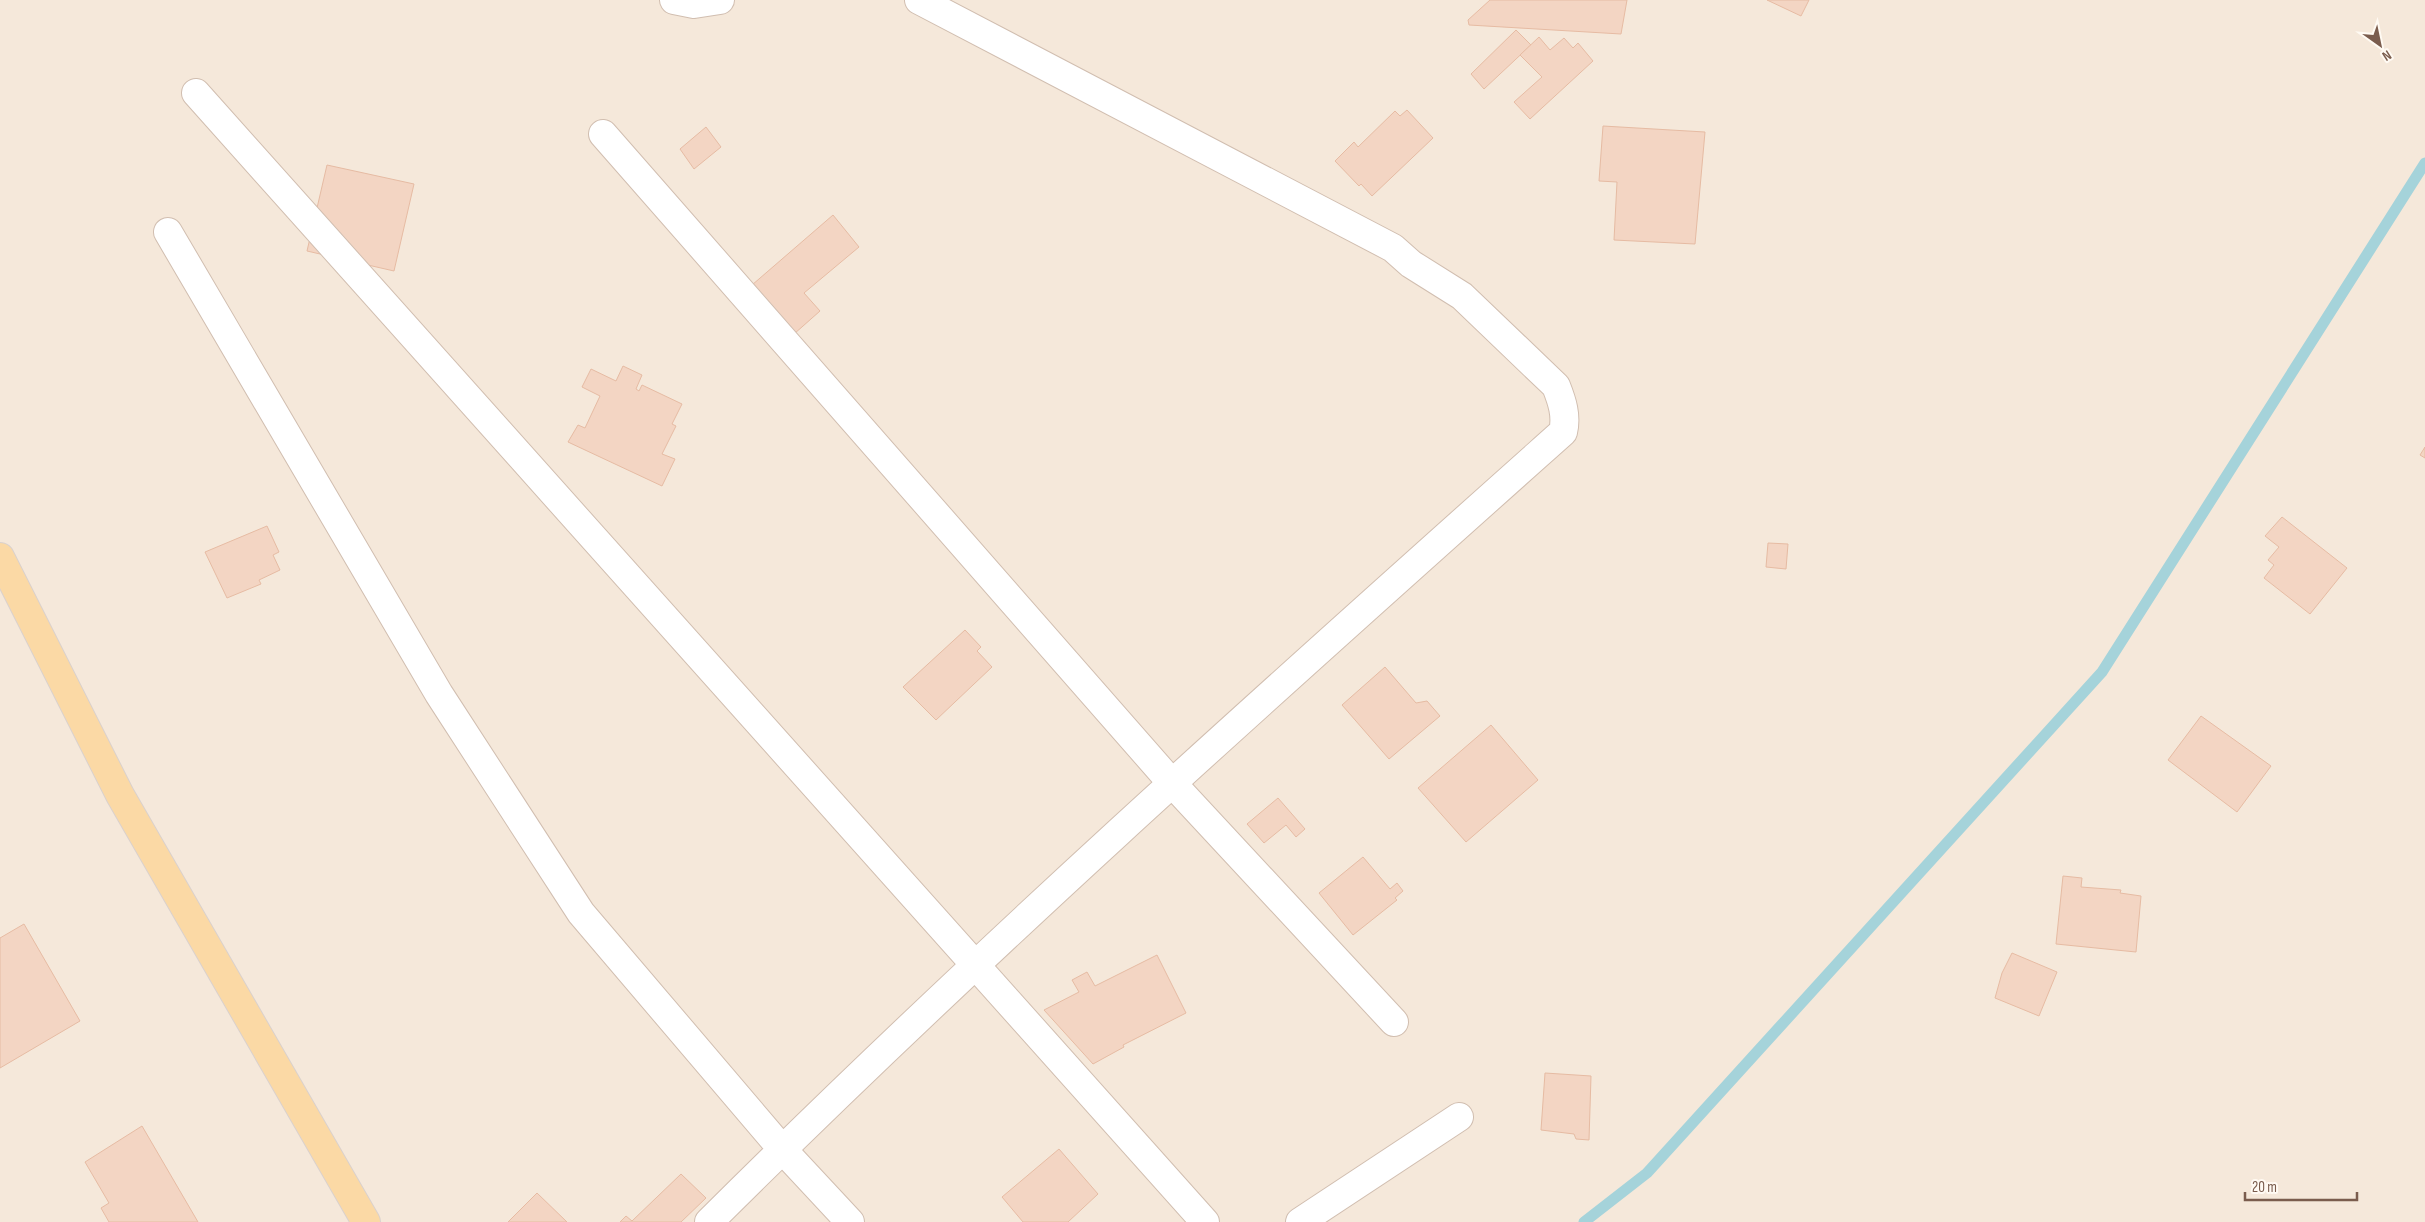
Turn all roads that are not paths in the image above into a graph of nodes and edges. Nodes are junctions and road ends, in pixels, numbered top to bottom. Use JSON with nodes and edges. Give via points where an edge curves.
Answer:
{"nodes":[{"id":1,"x":674,"y":0,"type":"edge"},
{"id":2,"x":720,"y":0,"type":"edge"},
{"id":3,"x":919,"y":0,"type":"edge"},
{"id":4,"x":196,"y":94,"type":"dead end"},
{"id":5,"x":603,"y":134,"type":"dead end"},
{"id":6,"x":168,"y":232,"type":"dead end"},
{"id":7,"x":0,"y":557,"type":"edge"},
{"id":8,"x":1171,"y":782,"type":"junction"},
{"id":9,"x":974,"y":964,"type":"junction"},
{"id":10,"x":1394,"y":1022,"type":"dead end"},
{"id":11,"x":1459,"y":1116,"type":"dead end"},
{"id":12,"x":782,"y":1149,"type":"junction"},
{"id":13,"x":366,"y":1222,"type":"edge"},
{"id":14,"x":709,"y":1222,"type":"edge"},
{"id":15,"x":850,"y":1222,"type":"edge"},
{"id":16,"x":1205,"y":1222,"type":"edge"},
{"id":17,"x":1300,"y":1222,"type":"edge"}],
"edges":[{"from":1,"to":2,"type":"street","via":[[694,4]]},
{"from":3,"to":8,"type":"street","via":[[1393,248],[1411,264],[1462,296],[1556,386],[1563,405],[1566,422],[1563,432]]},
{"from":4,"to":9,"type":"street"},
{"from":5,"to":8,"type":"street"},
{"from":6,"to":12,"type":"street","via":[[439,694],[581,913]]},
{"from":7,"to":13,"type":"main road","via":[[120,795]]},
{"from":8,"to":9,"type":"street"},
{"from":8,"to":10,"type":"street"},
{"from":9,"to":12,"type":"street"},
{"from":9,"to":16,"type":"street"},
{"from":11,"to":17,"type":"street"},
{"from":12,"to":14,"type":"street"},
{"from":12,"to":15,"type":"street"}]}
